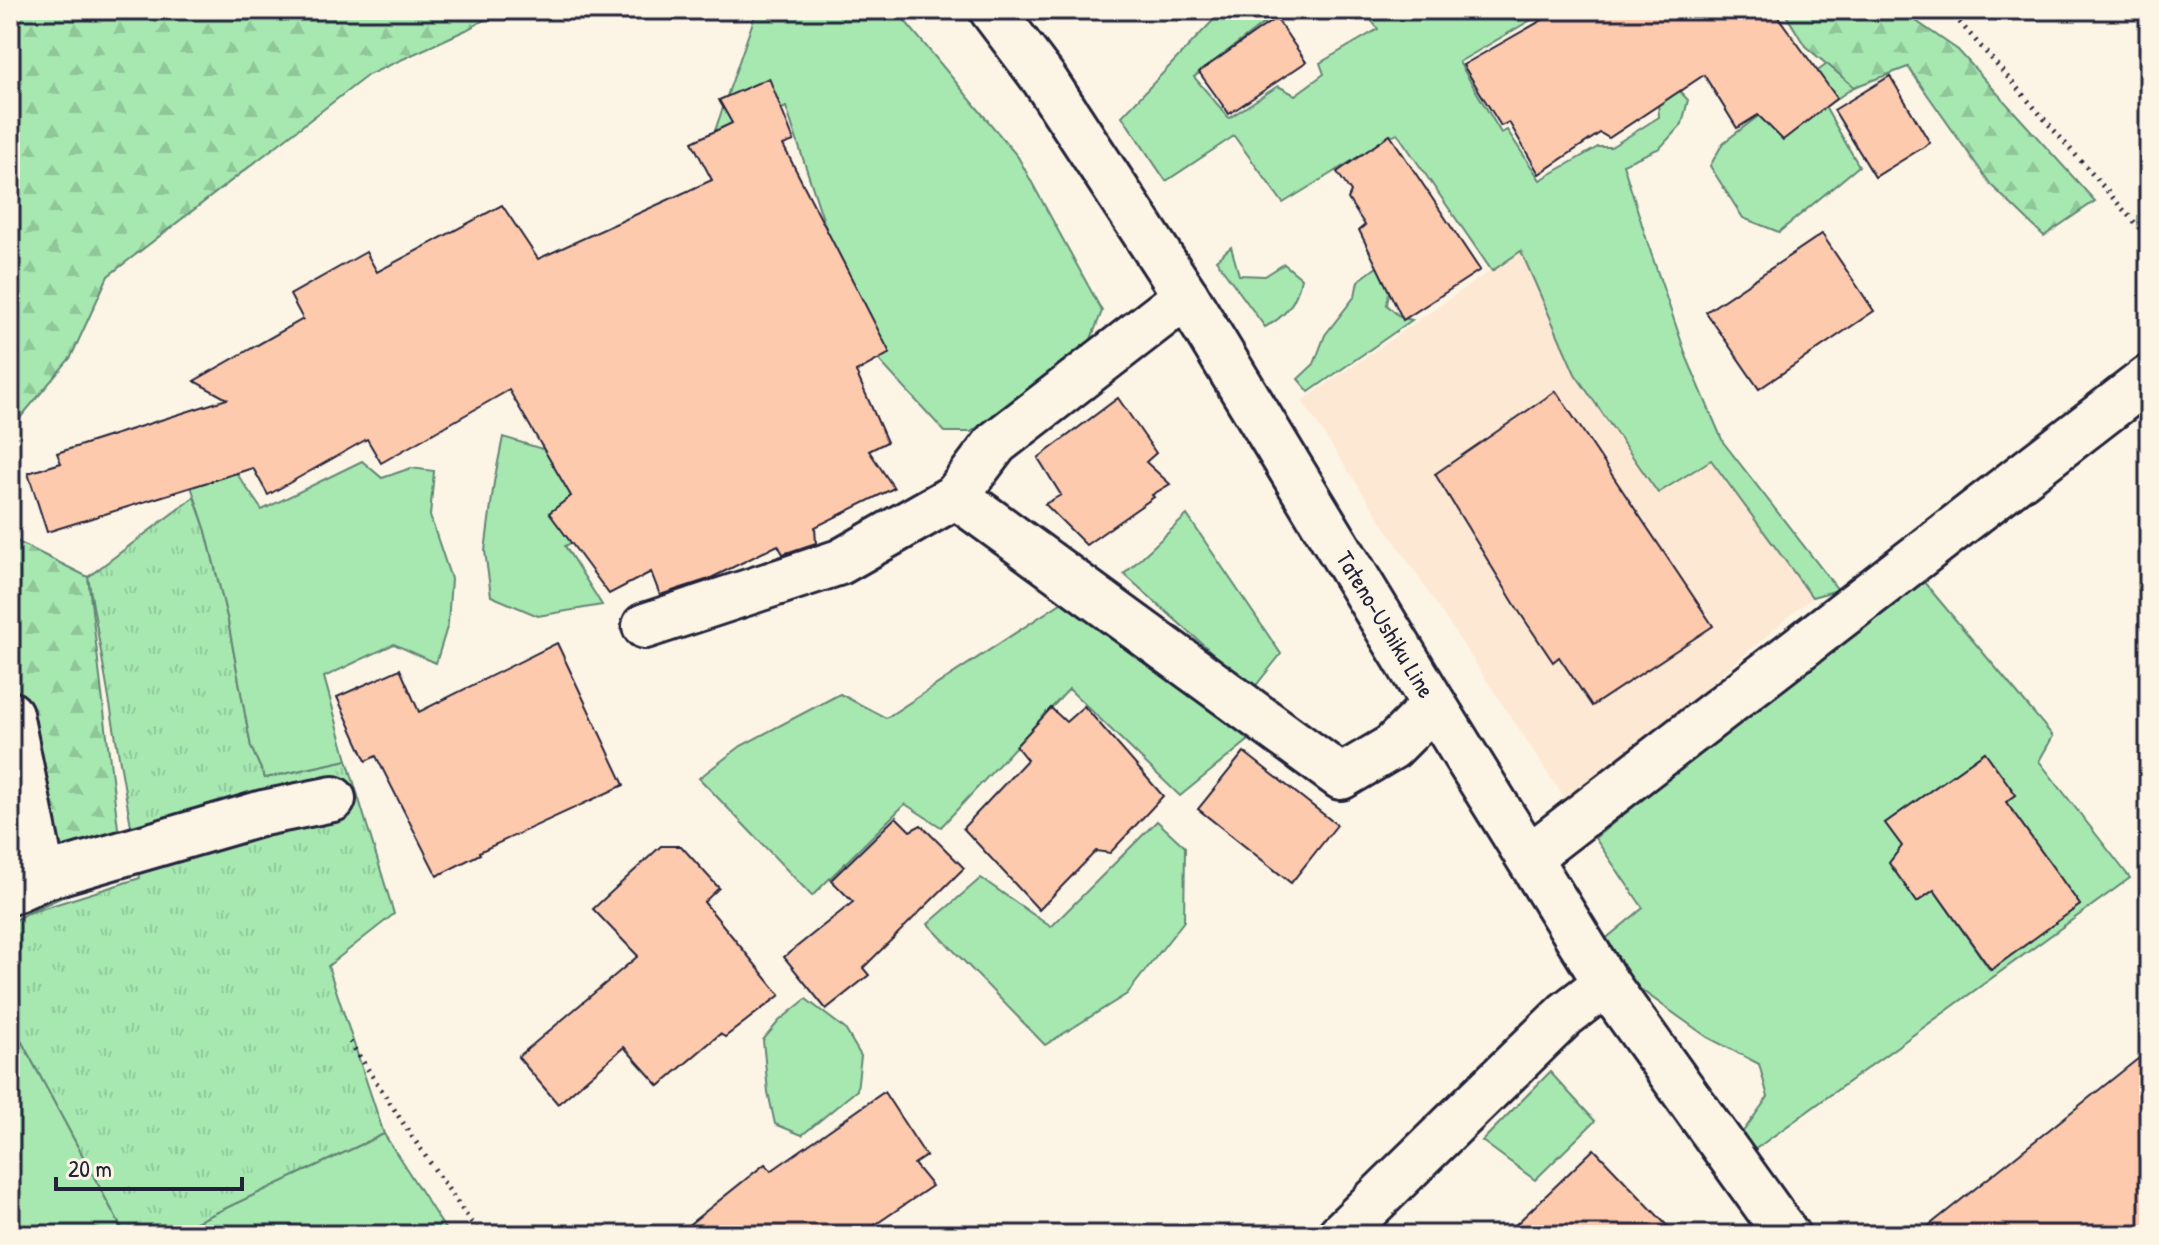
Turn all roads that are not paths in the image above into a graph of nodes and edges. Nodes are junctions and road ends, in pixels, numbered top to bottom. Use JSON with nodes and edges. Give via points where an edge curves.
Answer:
{"nodes":[{"id":1,"x":992,"y":10,"type":"edge"},
{"id":2,"x":1186,"y":296,"type":"junction"},
{"id":3,"x":2149,"y":378,"type":"edge"},
{"id":4,"x":956,"y":496,"type":"junction"},
{"id":5,"x":645,"y":626,"type":"dead end"},
{"id":6,"x":1434,"y":705,"type":"junction"},
{"id":7,"x":10,"y":714,"type":"edge"},
{"id":8,"x":333,"y":799,"type":"dead end"},
{"id":9,"x":1529,"y":857,"type":"junction"},
{"id":10,"x":26,"y":885,"type":"edge"},
{"id":11,"x":1606,"y":983,"type":"junction"},
{"id":12,"x":1340,"y":1235,"type":"edge"},
{"id":13,"x":1787,"y":1235,"type":"edge"}],
"edges":[{"from":1,"to":2,"type":"street","name":"Tateno-Ushiku Line","via":[[1044,79]]},
{"from":2,"to":4,"type":"street","via":[[996,443]]},
{"from":2,"to":6,"type":"street","name":"Tateno-Ushiku Line"},
{"from":3,"to":9,"type":"street"},
{"from":4,"to":5,"type":"street","via":[[840,562]]},
{"from":4,"to":6,"type":"street","via":[[1341,777],[1392,747]]},
{"from":6,"to":9,"type":"street","name":"Tateno-Ushiku Line"},
{"from":7,"to":10,"type":"street"},
{"from":8,"to":10,"type":"street","via":[[263,813]]},
{"from":9,"to":11,"type":"street","name":"Tateno-Ushiku Line"},
{"from":11,"to":12,"type":"street","via":[[1555,1024]]},
{"from":11,"to":13,"type":"street","name":"Tateno-Ushiku Line"}]}
